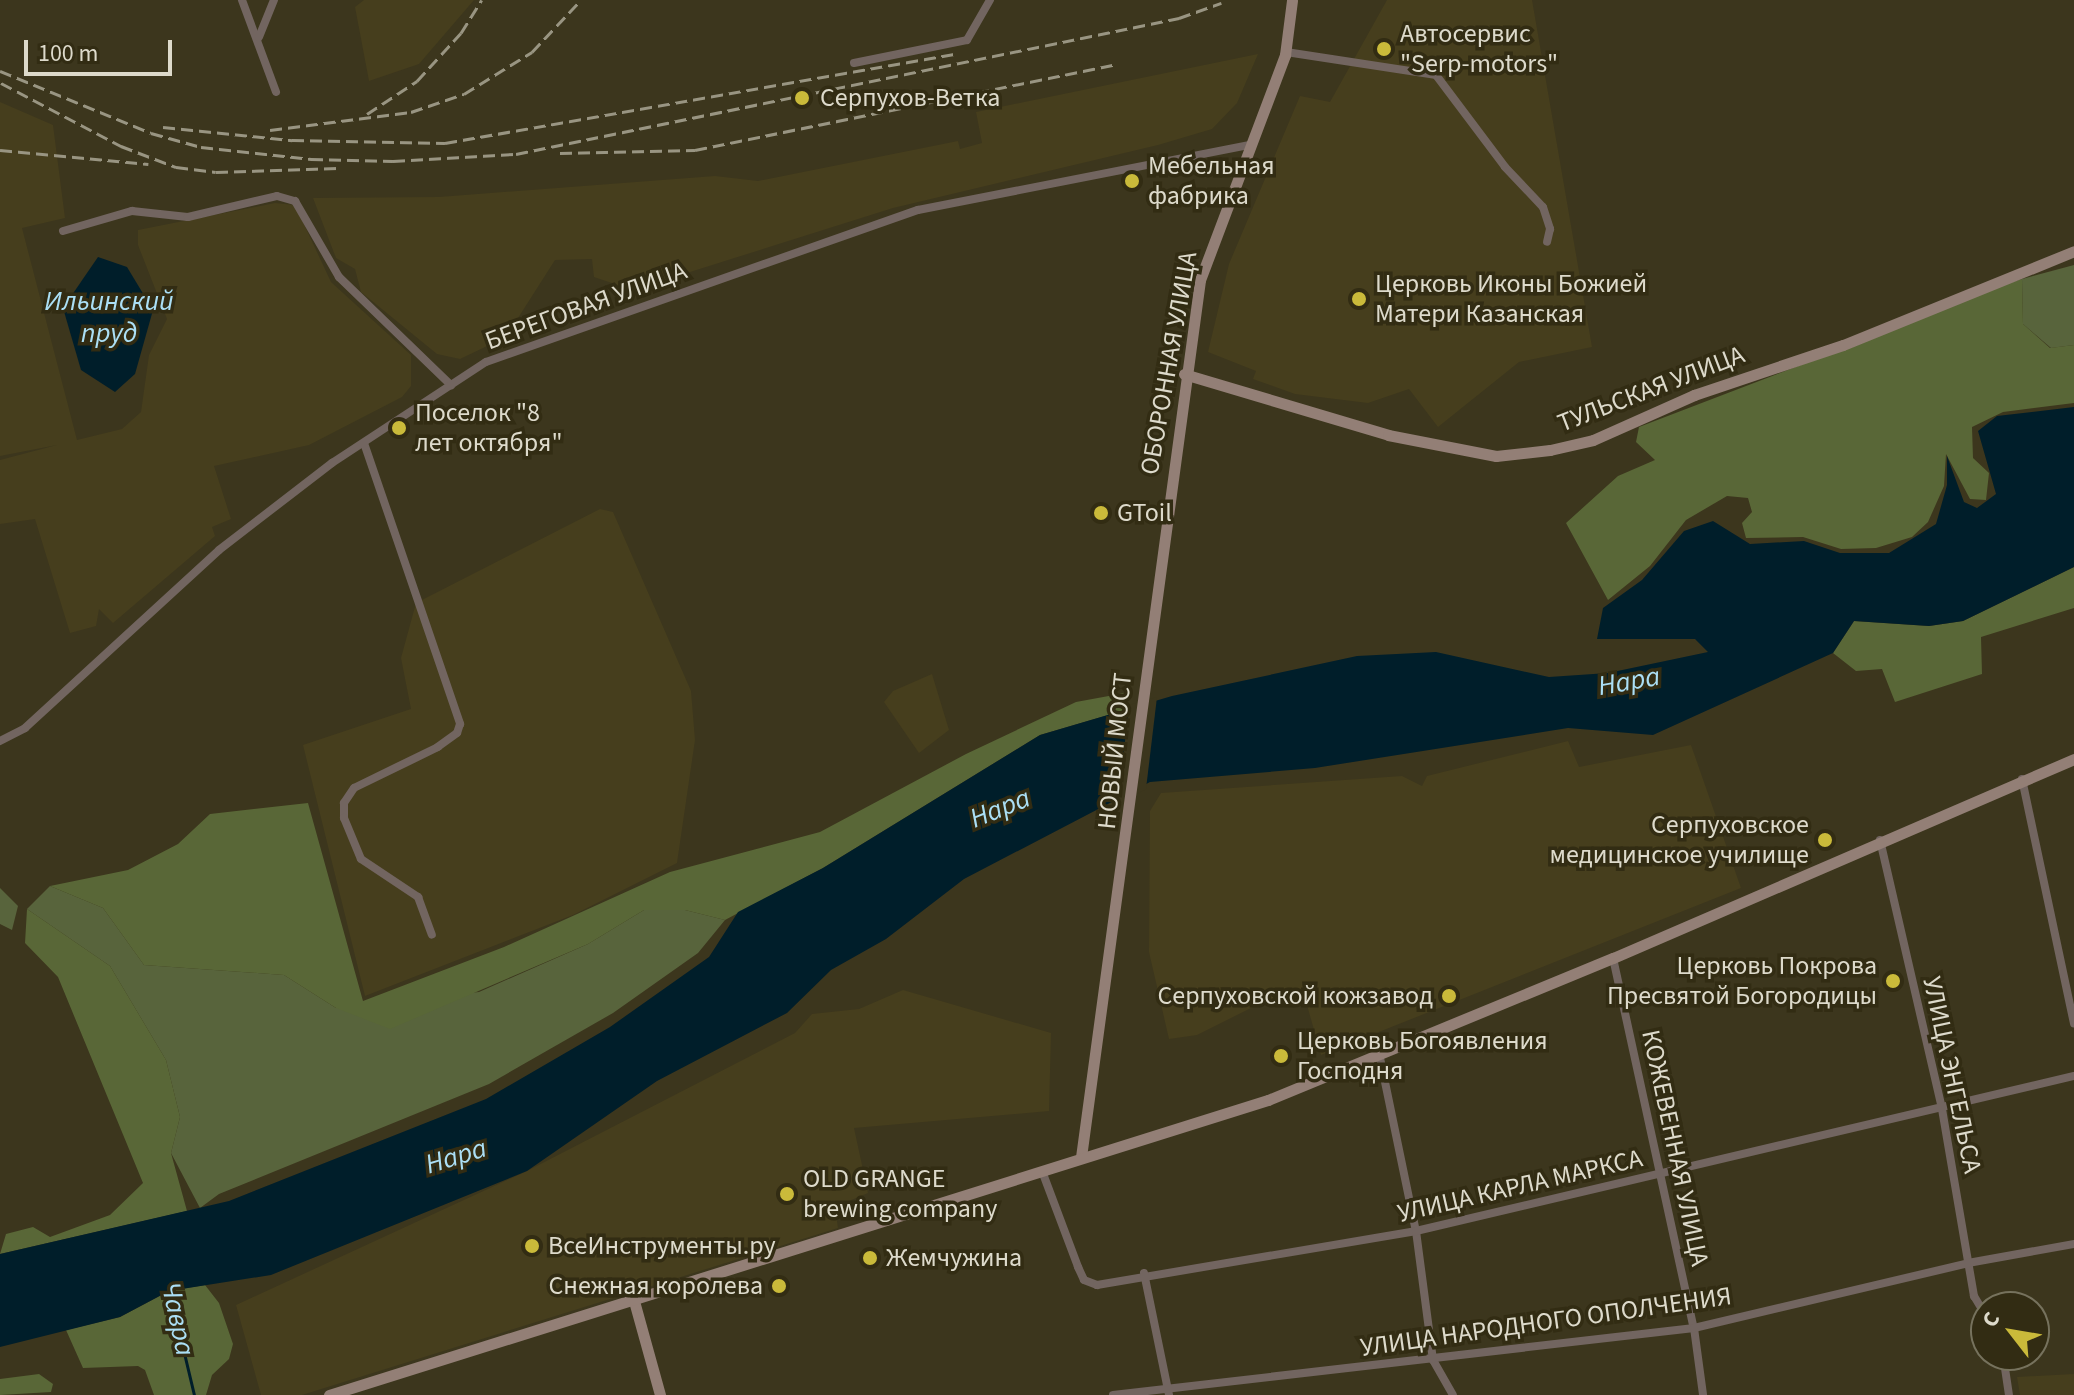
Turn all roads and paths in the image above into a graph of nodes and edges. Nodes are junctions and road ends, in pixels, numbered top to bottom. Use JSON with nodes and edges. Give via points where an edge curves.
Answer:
{"nodes":[{"id":1,"x":242,"y":0,"type":"edge"},
{"id":2,"x":274,"y":0,"type":"edge"},
{"id":3,"x":990,"y":0,"type":"edge"},
{"id":4,"x":1292,"y":0,"type":"edge"},
{"id":5,"x":258,"y":38,"type":"junction"},
{"id":6,"x":1286,"y":52,"type":"junction"},
{"id":7,"x":854,"y":63,"type":"dead end"},
{"id":8,"x":276,"y":92,"type":"dead end"},
{"id":9,"x":1250,"y":145,"type":"junction"},
{"id":10,"x":63,"y":231,"type":"dead end"},
{"id":11,"x":1547,"y":242,"type":"dead end"},
{"id":12,"x":2074,"y":251,"type":"edge"},
{"id":13,"x":1184,"y":374,"type":"junction"},
{"id":14,"x":451,"y":385,"type":"junction"},
{"id":15,"x":364,"y":443,"type":"junction"},
{"id":16,"x":1149,"y":650,"type":"joint"},
{"id":17,"x":0,"y":741,"type":"edge"},
{"id":18,"x":2074,"y":759,"type":"edge"},
{"id":19,"x":2022,"y":779,"type":"junction"},
{"id":20,"x":1880,"y":840,"type":"junction"},
{"id":21,"x":432,"y":935,"type":"dead end"},
{"id":22,"x":1613,"y":958,"type":"junction"},
{"id":23,"x":2074,"y":1024,"type":"edge"},
{"id":24,"x":1379,"y":1053,"type":"junction"},
{"id":25,"x":2074,"y":1076,"type":"edge"},
{"id":26,"x":1942,"y":1109,"type":"junction"},
{"id":27,"x":1081,"y":1157,"type":"junction"},
{"id":28,"x":1042,"y":1171,"type":"junction"},
{"id":29,"x":1661,"y":1175,"type":"junction"},
{"id":30,"x":1416,"y":1231,"type":"junction"},
{"id":31,"x":2074,"y":1244,"type":"edge"},
{"id":32,"x":1968,"y":1263,"type":"junction"},
{"id":33,"x":1144,"y":1273,"type":"junction"},
{"id":34,"x":1973,"y":1291,"type":"edge"},
{"id":35,"x":634,"y":1301,"type":"junction"},
{"id":36,"x":1694,"y":1328,"type":"junction"},
{"id":37,"x":1433,"y":1360,"type":"junction"},
{"id":38,"x":2005,"y":1371,"type":"edge"},
{"id":39,"x":1168,"y":1391,"type":"edge"},
{"id":40,"x":329,"y":1395,"type":"edge"},
{"id":41,"x":660,"y":1395,"type":"edge"},
{"id":42,"x":1113,"y":1395,"type":"edge"},
{"id":43,"x":1453,"y":1395,"type":"edge"},
{"id":44,"x":1703,"y":1395,"type":"edge"},
{"id":45,"x":2009,"y":1395,"type":"edge"}],
"edges":[{"from":1,"to":5,"type":"street"},
{"from":2,"to":5,"type":"street"},
{"from":3,"to":7,"type":"street","via":[[967,40]]},
{"from":4,"to":6,"type":"street","name":"ОБОРОННАЯ УЛИЦА"},
{"from":5,"to":8,"type":"street"},
{"from":6,"to":9,"type":"street","name":"ОБОРОННАЯ УЛИЦА"},
{"from":6,"to":11,"type":"street","via":[[1436,75],[1505,167],[1543,207],[1550,229]]},
{"from":9,"to":13,"type":"street","name":"ОБОРОННАЯ УЛИЦА","via":[[1200,280]]},
{"from":9,"to":14,"type":"street","name":"БЕРЕГОВАЯ УЛИЦА","via":[[918,210],[486,362]]},
{"from":10,"to":14,"type":"street","via":[[132,211],[188,217],[277,196],[295,201],[339,277]]},
{"from":12,"to":13,"type":"street","name":"ТУЛЬСКАЯ УЛИЦА","via":[[1843,345],[1694,395],[1593,440],[1550,450],[1496,456],[1388,435]]},
{"from":13,"to":16,"type":"street","name":"ОБОРОННАЯ УЛИЦА"},
{"from":14,"to":15,"type":"street","name":"БЕРЕГОВАЯ УЛИЦА"},
{"from":15,"to":17,"type":"street","name":"БЕРЕГОВАЯ УЛИЦА","via":[[204,562],[25,728]]},
{"from":15,"to":21,"type":"street","via":[[460,724],[457,733],[438,747],[354,788],[344,803],[344,818],[361,859],[418,897]]},
{"from":16,"to":27,"type":"street","name":"НОВЫЙ МОСТ","via":[[1126,856]]},
{"from":18,"to":19,"type":"street"},
{"from":19,"to":20,"type":"street"},
{"from":19,"to":23,"type":"street"},
{"from":20,"to":22,"type":"street"},
{"from":20,"to":26,"type":"street","name":"УЛИЦА ЭНГЕЛЬСА"},
{"from":22,"to":24,"type":"street"},
{"from":22,"to":29,"type":"street","name":"КОЖЕВЕННАЯ УЛИЦА"},
{"from":24,"to":27,"type":"street","via":[[1268,1100]]},
{"from":24,"to":30,"type":"street"},
{"from":25,"to":26,"type":"street","name":"УЛИЦА КАРЛА МАРКСА"},
{"from":26,"to":29,"type":"street","name":"УЛИЦА КАРЛА МАРКСА"},
{"from":26,"to":32,"type":"street","name":"УЛИЦА ЭНГЕЛЬСА"},
{"from":27,"to":28,"type":"street"},
{"from":28,"to":33,"type":"street","name":"УЛИЦА КАРЛА МАРКСА","via":[[1084,1280],[1097,1285]]},
{"from":28,"to":35,"type":"street"},
{"from":29,"to":30,"type":"street","name":"УЛИЦА КАРЛА МАРКСА"},
{"from":29,"to":36,"type":"street","name":"КОЖЕВЕННАЯ УЛИЦА"},
{"from":30,"to":33,"type":"street","name":"УЛИЦА КАРЛА МАРКСА"},
{"from":30,"to":37,"type":"street"},
{"from":31,"to":32,"type":"street","name":"УЛИЦА НАРОДНОГО ОПОЛЧЕНИЯ"},
{"from":32,"to":34,"type":"street","name":"УЛИЦА ЭНГЕЛЬСА"},
{"from":32,"to":36,"type":"street","name":"УЛИЦА НАРОДНОГО ОПОЛЧЕНИЯ"},
{"from":33,"to":39,"type":"street"},
{"from":35,"to":40,"type":"street"},
{"from":35,"to":41,"type":"street"},
{"from":36,"to":37,"type":"street","name":"УЛИЦА НАРОДНОГО ОПОЛЧЕНИЯ"},
{"from":36,"to":44,"type":"street","name":"КОЖЕВЕННАЯ УЛИЦА"},
{"from":37,"to":39,"type":"street","name":"УЛИЦА НАРОДНОГО ОПОЛЧЕНИЯ"},
{"from":37,"to":43,"type":"street"},
{"from":38,"to":45,"type":"street"},
{"from":39,"to":42,"type":"street","name":"УЛИЦА НАРОДНОГО ОПОЛЧЕНИЯ"}]}
